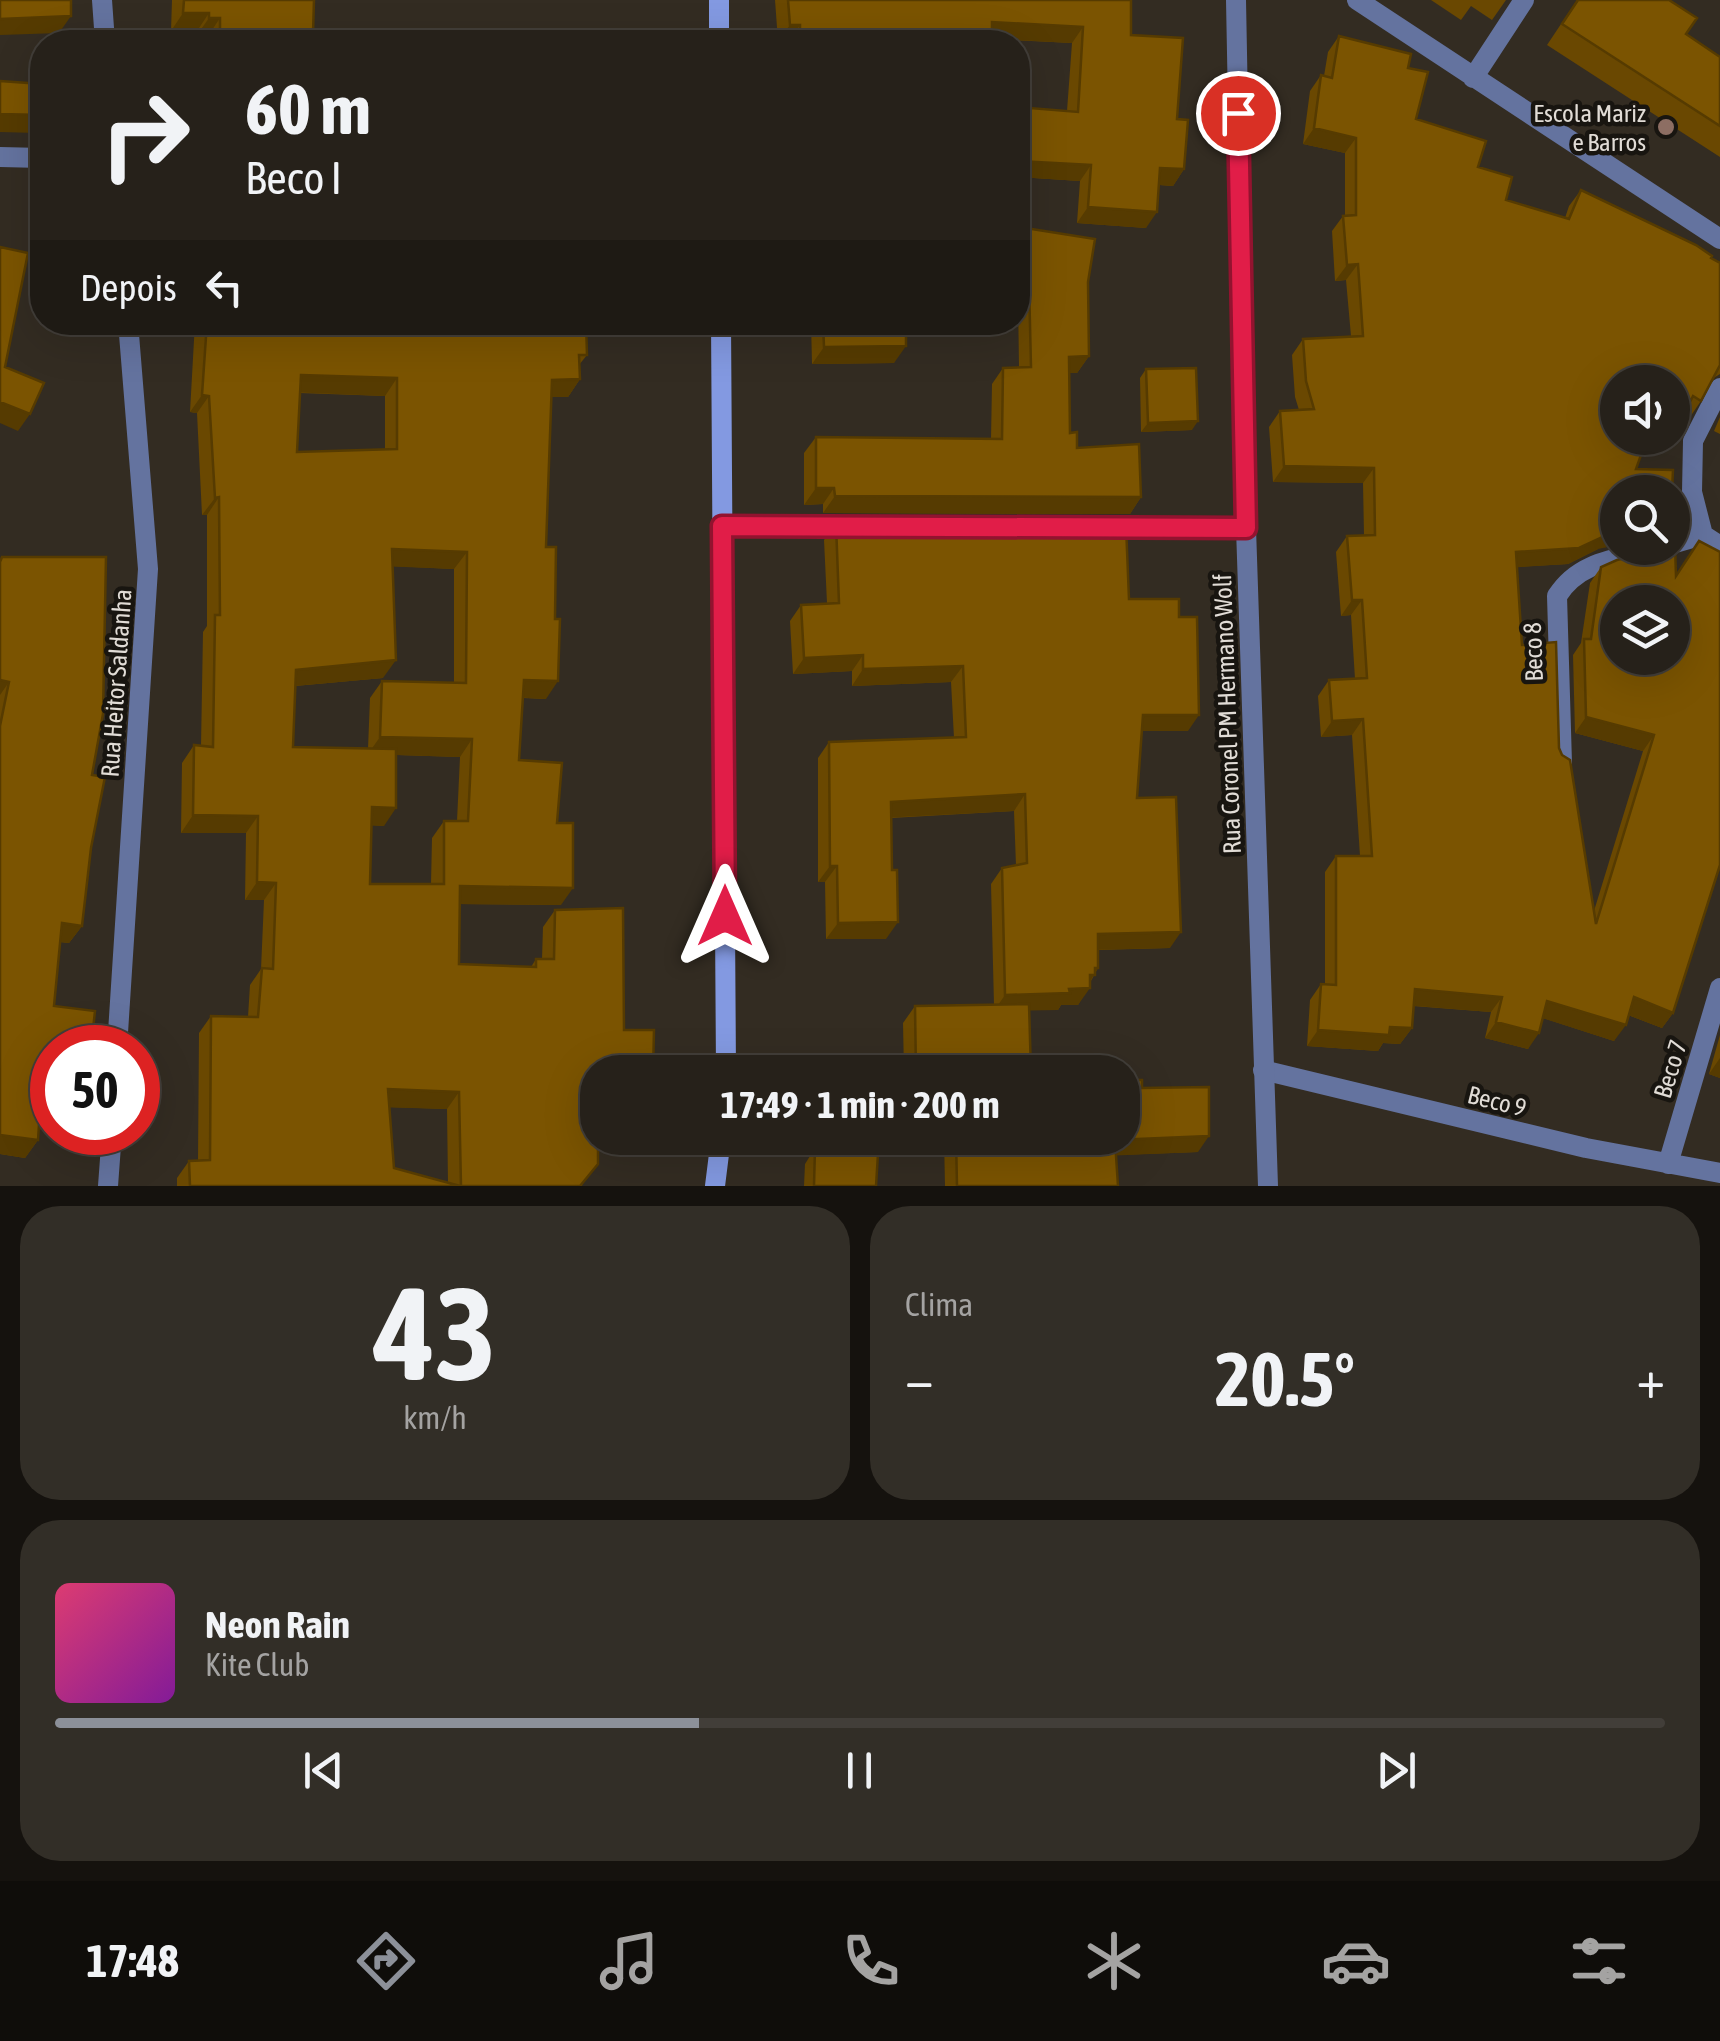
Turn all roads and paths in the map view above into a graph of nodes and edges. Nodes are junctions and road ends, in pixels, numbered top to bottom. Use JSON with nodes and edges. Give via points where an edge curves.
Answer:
{"nodes":[{"id":1,"x":102,"y":0,"type":"edge"},
{"id":2,"x":719,"y":0,"type":"edge"},
{"id":3,"x":1236,"y":0,"type":"edge"},
{"id":4,"x":1358,"y":0,"type":"edge"},
{"id":5,"x":1524,"y":0,"type":"edge"},
{"id":6,"x":105,"y":30,"type":"edge"},
{"id":7,"x":719,"y":30,"type":"edge"},
{"id":8,"x":1473,"y":78,"type":"junction"},
{"id":9,"x":0,"y":157,"type":"edge"},
{"id":10,"x":30,"y":158,"type":"edge"},
{"id":11,"x":1720,"y":239,"type":"edge"},
{"id":12,"x":129,"y":335,"type":"edge"},
{"id":13,"x":721,"y":335,"type":"edge"},
{"id":14,"x":1720,"y":388,"type":"edge"},
{"id":15,"x":722,"y":526,"type":"junction"},
{"id":16,"x":877,"y":526,"type":"edge"},
{"id":17,"x":1090,"y":527,"type":"edge"},
{"id":18,"x":1246,"y":528,"type":"junction"},
{"id":19,"x":1712,"y":540,"type":"edge"},
{"id":20,"x":1600,"y":564,"type":"edge"},
{"id":21,"x":1562,"y":763,"type":"edge"},
{"id":22,"x":1720,"y":988,"type":"edge"},
{"id":23,"x":118,"y":1025,"type":"edge"},
{"id":24,"x":726,"y":1055,"type":"edge"},
{"id":25,"x":1263,"y":1070,"type":"junction"},
{"id":26,"x":110,"y":1155,"type":"edge"},
{"id":27,"x":719,"y":1155,"type":"edge"},
{"id":28,"x":1668,"y":1164,"type":"junction"},
{"id":29,"x":1720,"y":1173,"type":"edge"},
{"id":30,"x":108,"y":1186,"type":"edge"},
{"id":31,"x":715,"y":1186,"type":"edge"},
{"id":32,"x":1268,"y":1186,"type":"edge"}],
"edges":[{"from":1,"to":6,"type":"street"},
{"from":2,"to":7,"type":"main road"},
{"from":3,"to":18,"type":"street","name":"Rua Coronel PM Hermano Wolf"},
{"from":4,"to":8,"type":"street"},
{"from":5,"to":8,"type":"street"},
{"from":8,"to":11,"type":"street"},
{"from":9,"to":10,"type":"street"},
{"from":12,"to":23,"type":"street","name":"Rua Heitor Saldanha","via":[[148,569]]},
{"from":13,"to":15,"type":"main road"},
{"from":14,"to":19,"type":"street","via":[[1694,442],[1692,492]]},
{"from":15,"to":16,"type":"street"},
{"from":15,"to":24,"type":"main road"},
{"from":17,"to":18,"type":"street"},
{"from":18,"to":25,"type":"street","name":"Rua Coronel PM Hermano Wolf"},
{"from":20,"to":21,"type":"street","name":"Beco 8","via":[[1569,578],[1557,596]]},
{"from":22,"to":28,"type":"street","name":"Beco 7"},
{"from":25,"to":28,"type":"street","name":"Beco 9"},
{"from":25,"to":32,"type":"street","name":"Rua Coronel PM Hermano Wolf"},
{"from":26,"to":30,"type":"street"},
{"from":27,"to":31,"type":"main road"},
{"from":28,"to":29,"type":"street","name":"Beco 9"}]}
